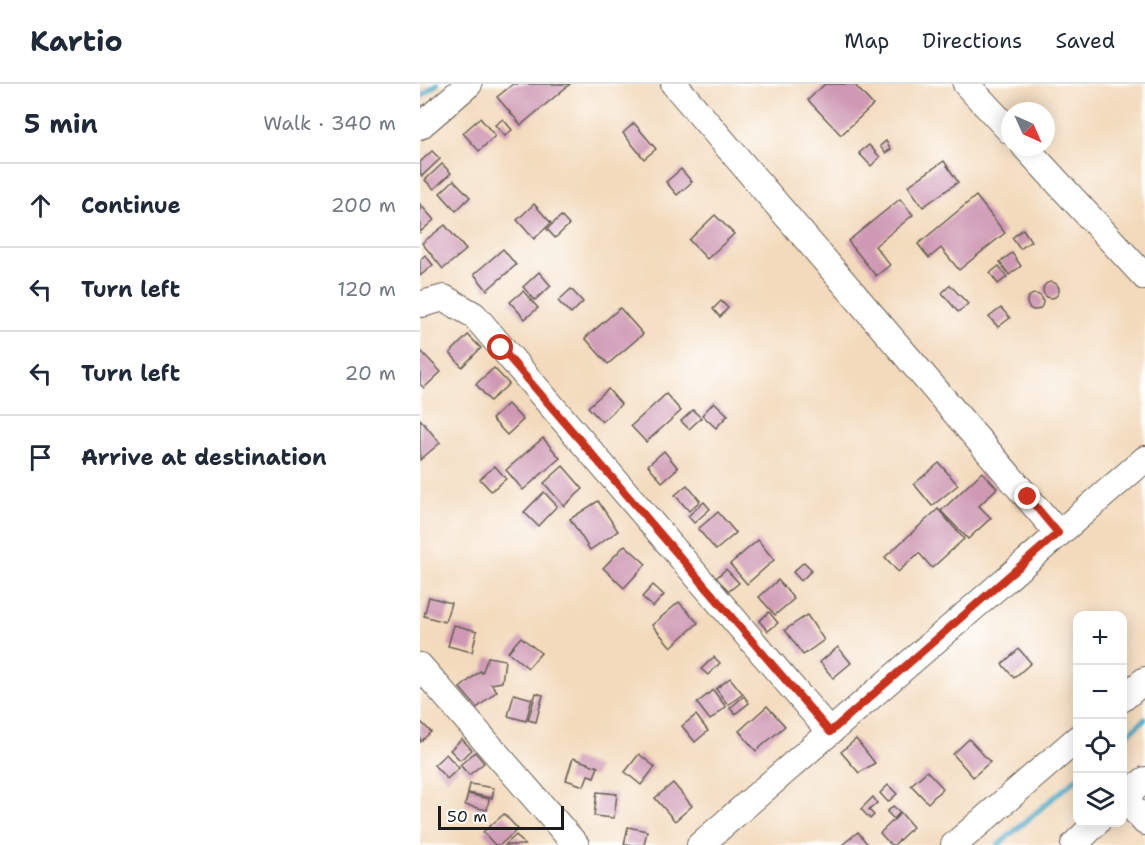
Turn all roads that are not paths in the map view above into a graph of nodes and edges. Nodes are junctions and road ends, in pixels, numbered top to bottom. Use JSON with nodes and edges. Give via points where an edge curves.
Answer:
{"nodes":[{"id":1,"x":469,"y":84,"type":"edge"},
{"id":2,"x":674,"y":84,"type":"edge"},
{"id":3,"x":966,"y":84,"type":"edge"},
{"id":4,"x":1001,"y":121,"type":"edge"},
{"id":5,"x":420,"y":126,"type":"edge"},
{"id":6,"x":1033,"y":156,"type":"edge"},
{"id":7,"x":1145,"y":277,"type":"edge"},
{"id":8,"x":421,"y":305,"type":"edge"},
{"id":9,"x":1145,"y":459,"type":"edge"},
{"id":10,"x":1058,"y":533,"type":"junction"},
{"id":11,"x":420,"y":666,"type":"edge"},
{"id":12,"x":1145,"y":680,"type":"edge"},
{"id":13,"x":1127,"y":695,"type":"edge"},
{"id":14,"x":830,"y":732,"type":"junction"},
{"id":15,"x":1073,"y":741,"type":"edge"},
{"id":16,"x":1145,"y":780,"type":"edge"},
{"id":17,"x":1127,"y":794,"type":"edge"},
{"id":18,"x":1127,"y":802,"type":"edge"},
{"id":19,"x":1145,"y":822,"type":"edge"},
{"id":20,"x":1092,"y":827,"type":"edge"},
{"id":21,"x":576,"y":845,"type":"edge"},
{"id":22,"x":700,"y":845,"type":"edge"},
{"id":23,"x":954,"y":845,"type":"edge"},
{"id":24,"x":1074,"y":845,"type":"edge"}],
"edges":[{"from":1,"to":5,"type":"street"},
{"from":2,"to":10,"type":"street"},
{"from":3,"to":4,"type":"street"},
{"from":6,"to":7,"type":"street"},
{"from":8,"to":14,"type":"street","via":[[444,298],[474,315]]},
{"from":9,"to":10,"type":"street"},
{"from":10,"to":14,"type":"street"},
{"from":11,"to":21,"type":"street"},
{"from":12,"to":13,"type":"street"},
{"from":14,"to":22,"type":"street"},
{"from":15,"to":23,"type":"street"},
{"from":16,"to":17,"type":"street"},
{"from":18,"to":19,"type":"street"},
{"from":20,"to":24,"type":"street"}]}
